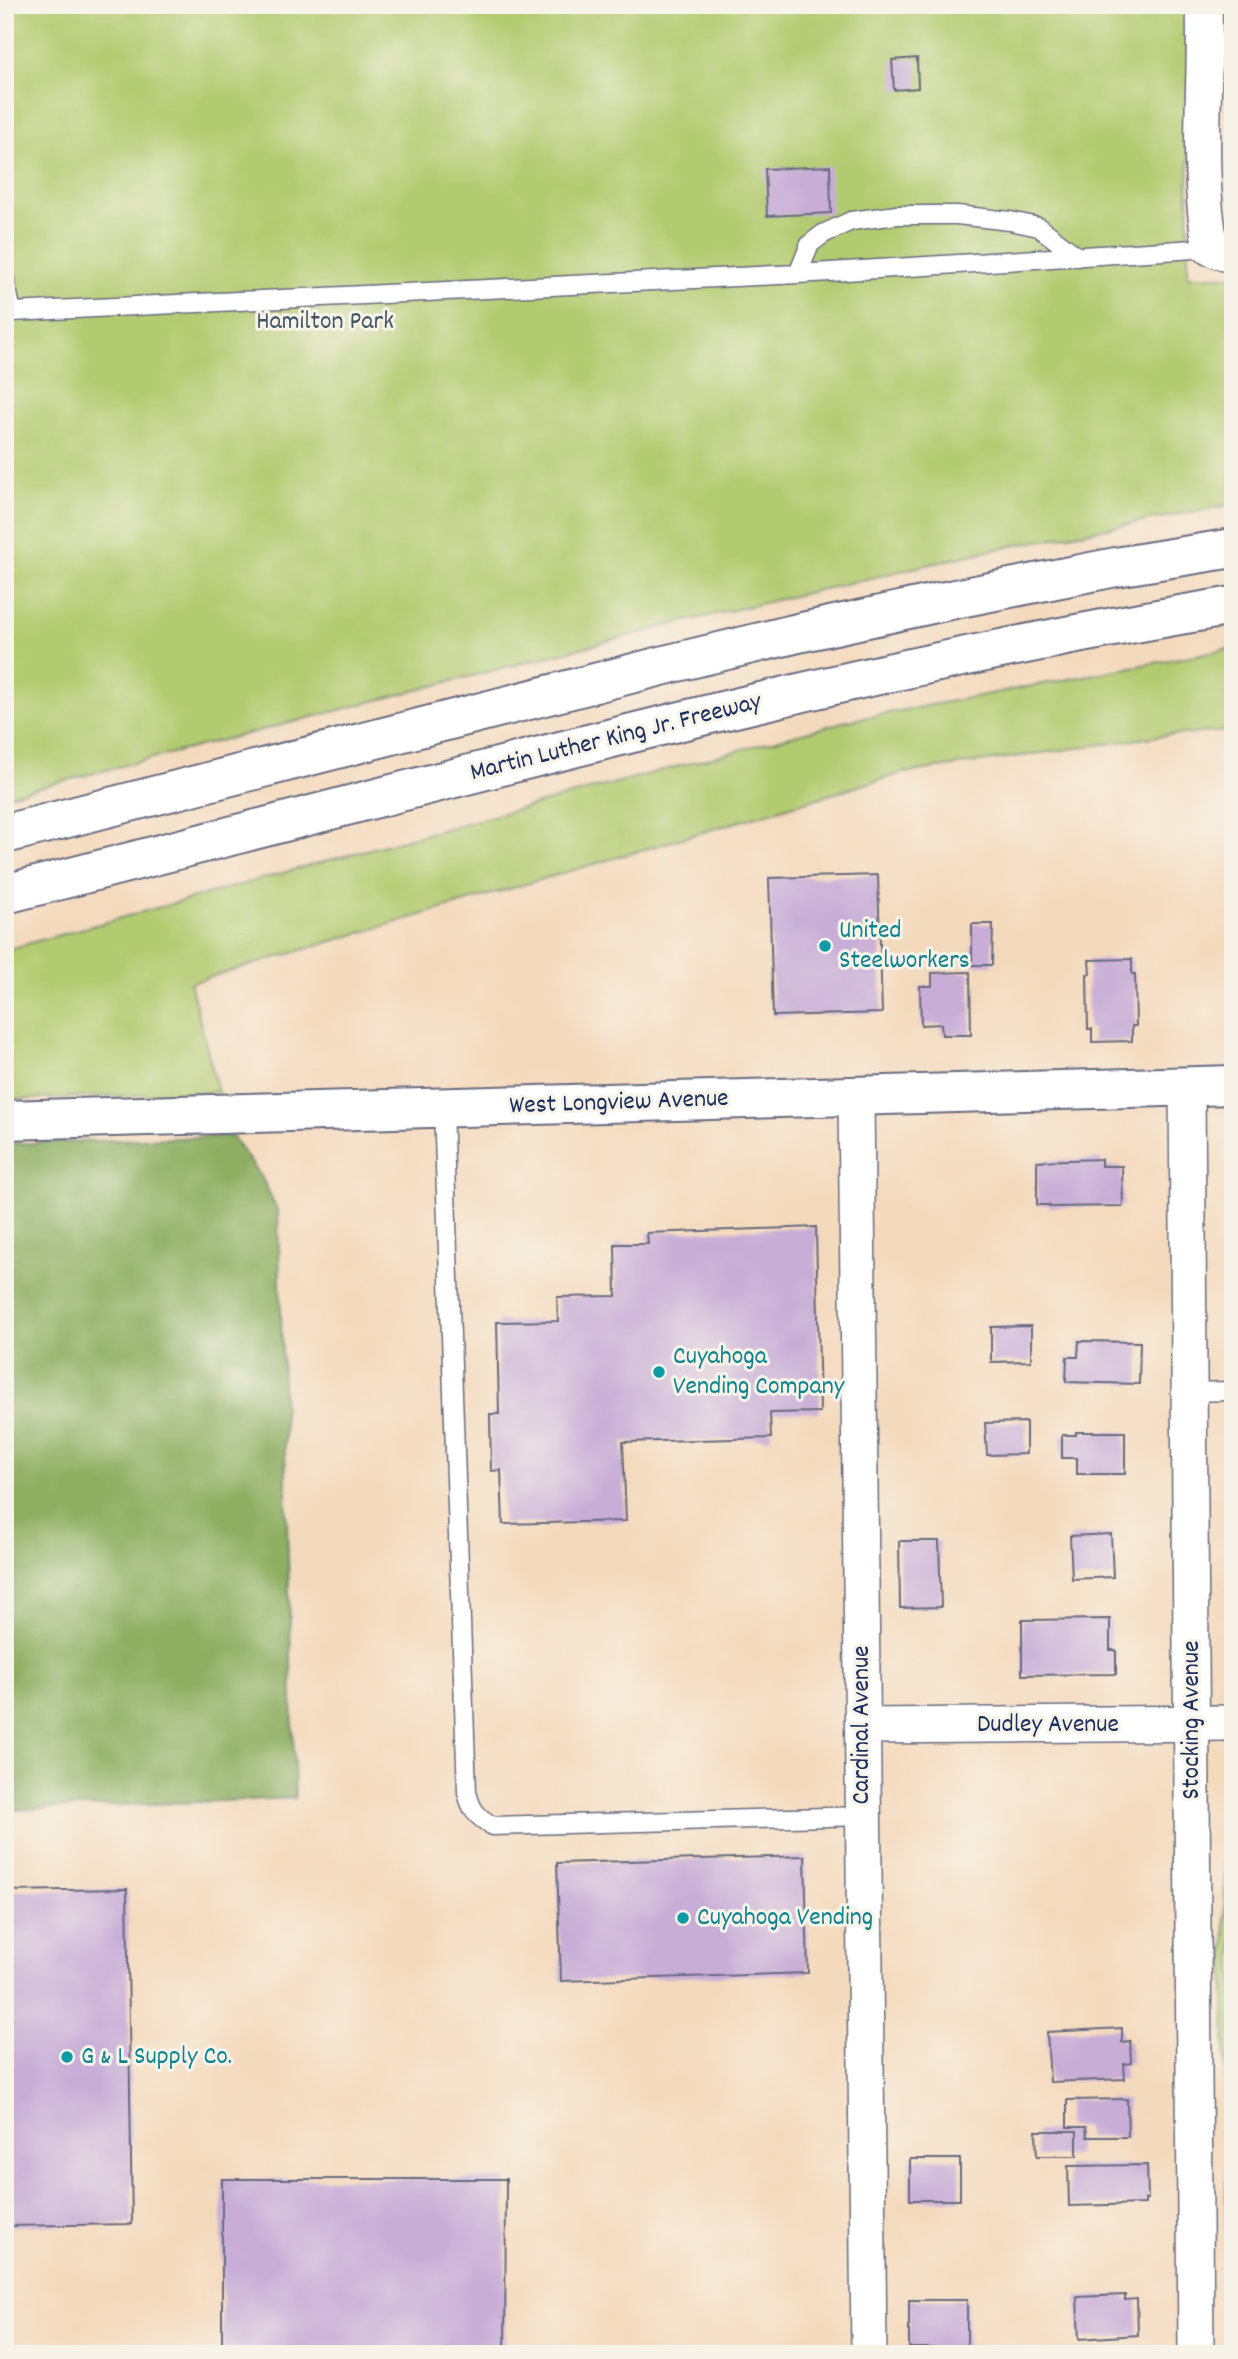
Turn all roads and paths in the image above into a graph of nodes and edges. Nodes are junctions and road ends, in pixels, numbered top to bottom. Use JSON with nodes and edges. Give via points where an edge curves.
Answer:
{"nodes":[{"id":1,"x":1204,"y":5,"type":"edge"},
{"id":2,"x":1222,"y":252,"type":"edge"},
{"id":3,"x":1078,"y":257,"type":"junction"},
{"id":4,"x":798,"y":274,"type":"junction"},
{"id":5,"x":5,"y":280,"type":"edge"},
{"id":6,"x":1233,"y":548,"type":"edge"},
{"id":7,"x":1233,"y":606,"type":"edge"},
{"id":8,"x":353,"y":805,"type":"junction"},
{"id":9,"x":5,"y":834,"type":"edge"},
{"id":10,"x":5,"y":894,"type":"edge"},
{"id":11,"x":5,"y":922,"type":"edge"},
{"id":12,"x":1233,"y":1085,"type":"edge"},
{"id":13,"x":1187,"y":1086,"type":"junction"},
{"id":14,"x":856,"y":1096,"type":"junction"},
{"id":15,"x":443,"y":1108,"type":"junction"},
{"id":16,"x":5,"y":1120,"type":"edge"},
{"id":17,"x":1233,"y":1391,"type":"edge"},
{"id":18,"x":1189,"y":1392,"type":"junction"},
{"id":19,"x":1233,"y":1723,"type":"edge"},
{"id":20,"x":1192,"y":1724,"type":"junction"},
{"id":21,"x":863,"y":1726,"type":"junction"},
{"id":22,"x":863,"y":1816,"type":"junction"},
{"id":23,"x":869,"y":2354,"type":"edge"},
{"id":24,"x":1196,"y":2354,"type":"edge"}],
"edges":[{"from":1,"to":2,"type":"street","via":[[1202,186]]},
{"from":2,"to":3,"type":"lane"},
{"from":3,"to":4,"type":"lane"},
{"from":3,"to":4,"type":"lane","via":[[1039,227],[957,215],[898,215],[851,221],[823,234],[810,244]]},
{"from":4,"to":5,"type":"lane","via":[[12,312]]},
{"from":6,"to":9,"type":"main road","via":[[975,595],[785,636]]},
{"from":7,"to":8,"type":"main road","name":"Martin Luther King Jr. Freeway","via":[[953,658],[681,721]]},
{"from":8,"to":10,"type":"main road","name":"Martin Luther King Jr. Freeway"},
{"from":8,"to":11,"type":"main road"},
{"from":12,"to":13,"type":"main road","name":"West Longview Avenue"},
{"from":13,"to":14,"type":"main road","name":"West Longview Avenue"},
{"from":13,"to":18,"type":"street","name":"Stocking Avenue"},
{"from":14,"to":15,"type":"main road","name":"West Longview Avenue"},
{"from":14,"to":21,"type":"street","name":"Cardinal Avenue"},
{"from":15,"to":16,"type":"main road","name":"West Longview Avenue"},
{"from":15,"to":22,"type":"lane","via":[[471,1807],[493,1826]]},
{"from":17,"to":18,"type":"lane"},
{"from":18,"to":20,"type":"street","name":"Stocking Avenue"},
{"from":19,"to":20,"type":"street","name":"Dudley Avenue"},
{"from":20,"to":21,"type":"street","name":"Dudley Avenue"},
{"from":20,"to":24,"type":"street","name":"Stocking Avenue"},
{"from":21,"to":22,"type":"street","name":"Cardinal Avenue"},
{"from":22,"to":23,"type":"street","name":"Cardinal Avenue"}]}
